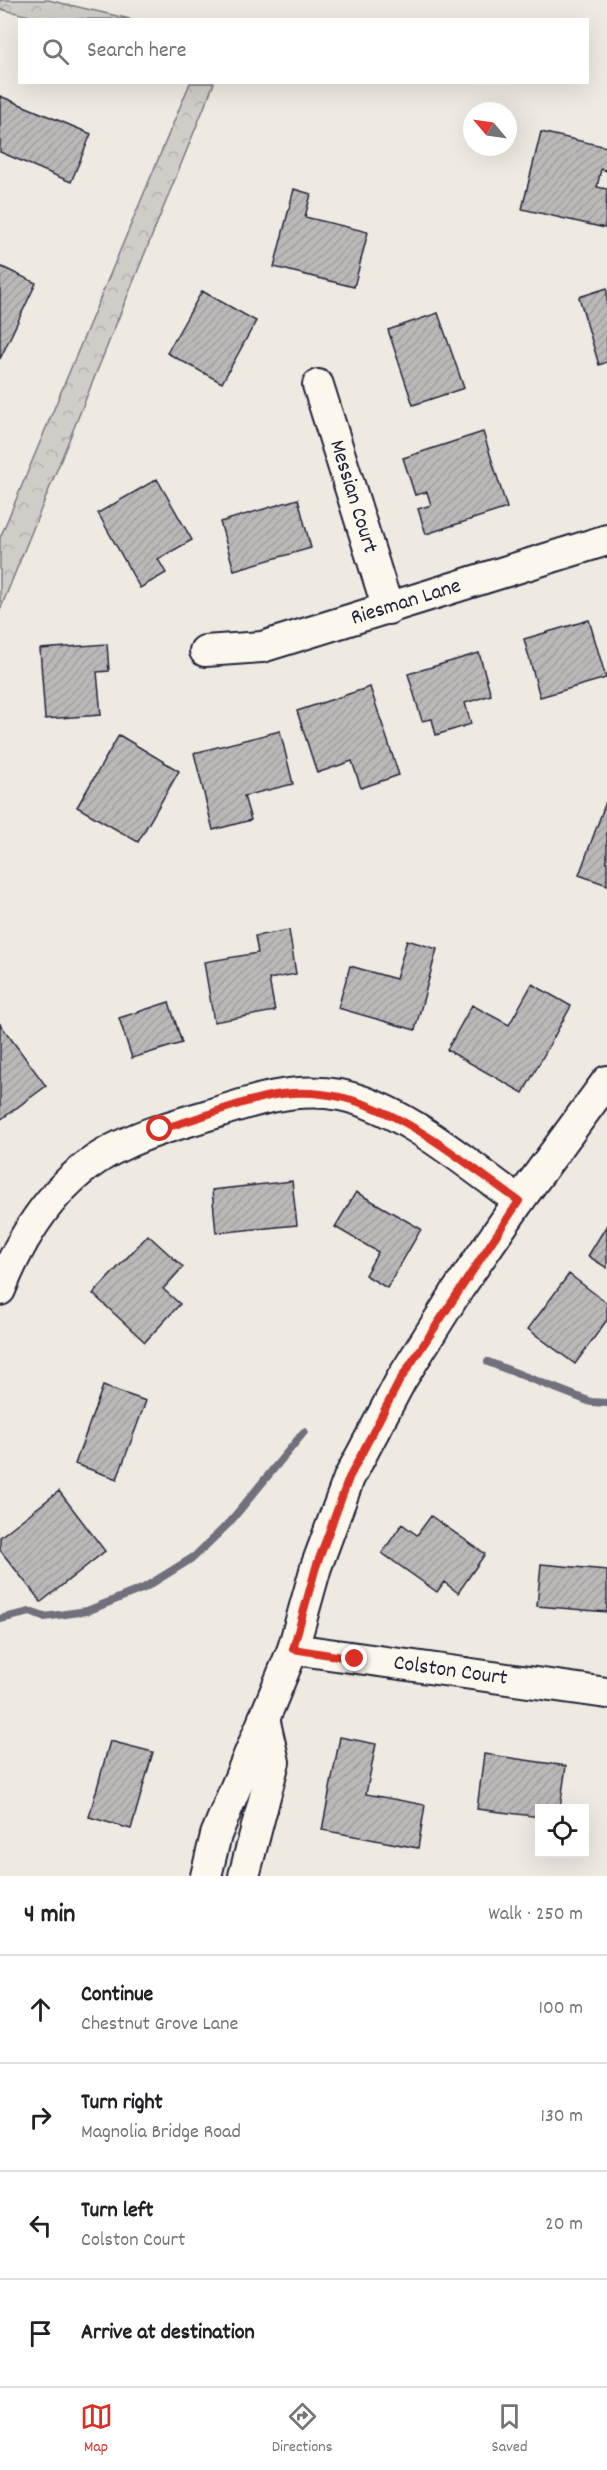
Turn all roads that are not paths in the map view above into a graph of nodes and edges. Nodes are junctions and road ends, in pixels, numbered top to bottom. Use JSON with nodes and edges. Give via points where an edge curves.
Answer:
{"nodes":[{"id":1,"x":318,"y":385,"type":"dead end"},
{"id":2,"x":607,"y":540,"type":"edge"},
{"id":3,"x":388,"y":609,"type":"junction"},
{"id":4,"x":205,"y":651,"type":"dead end"},
{"id":5,"x":607,"y":1081,"type":"edge"},
{"id":6,"x":519,"y":1201,"type":"junction"},
{"id":7,"x":0,"y":1290,"type":"edge"},
{"id":8,"x":293,"y":1649,"type":"junction"},
{"id":9,"x":607,"y":1693,"type":"edge"},
{"id":10,"x":264,"y":1718,"type":"junction"},
{"id":11,"x":206,"y":1876,"type":"edge"},
{"id":12,"x":244,"y":1876,"type":"edge"}],
"edges":[{"from":1,"to":3,"type":"street","name":"Messian Court"},
{"from":2,"to":3,"type":"street","name":"Riesman Lane"},
{"from":3,"to":4,"type":"street","name":"Riesman Lane","via":[[262,647]]},
{"from":5,"to":6,"type":"street"},
{"from":6,"to":7,"type":"street","via":[[402,1119],[376,1106],[331,1094],[266,1096],[160,1129],[120,1146],[83,1169],[51,1199],[25,1234]]},
{"from":6,"to":8,"type":"street","via":[[400,1380],[349,1478],[316,1567]]},
{"from":8,"to":9,"type":"street","name":"Colston Court"},
{"from":8,"to":10,"type":"street"},
{"from":10,"to":11,"type":"street","via":[[216,1835]]},
{"from":10,"to":12,"type":"street","via":[[274,1762]]}]}
